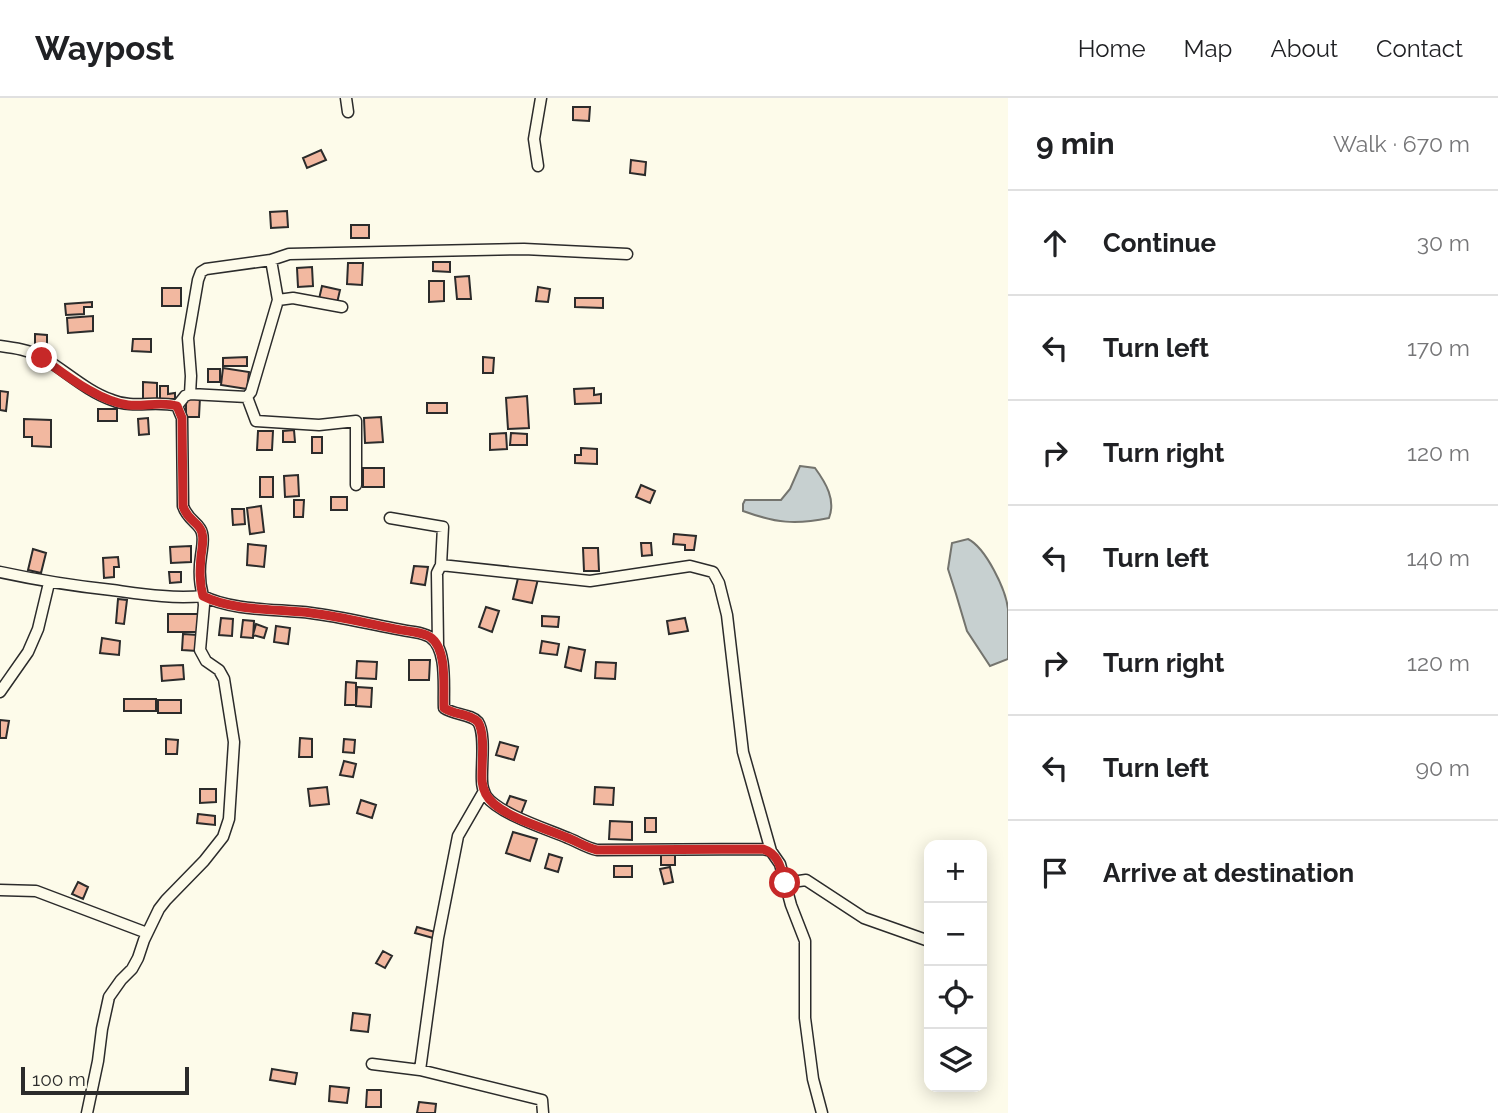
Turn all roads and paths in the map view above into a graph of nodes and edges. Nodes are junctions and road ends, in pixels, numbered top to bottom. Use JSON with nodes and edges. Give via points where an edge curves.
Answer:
{"nodes":[{"id":1,"x":346,"y":98,"type":"edge"},
{"id":2,"x":541,"y":98,"type":"edge"},
{"id":3,"x":348,"y":112,"type":"dead end"},
{"id":4,"x":538,"y":166,"type":"dead end"},
{"id":5,"x":628,"y":254,"type":"dead end"},
{"id":6,"x":271,"y":260,"type":"junction"},
{"id":7,"x":278,"y":299,"type":"junction"},
{"id":8,"x":342,"y":307,"type":"dead end"},
{"id":9,"x":0,"y":346,"type":"edge"},
{"id":10,"x":190,"y":394,"type":"junction"},
{"id":11,"x":247,"y":397,"type":"junction"},
{"id":12,"x":177,"y":406,"type":"junction"},
{"id":13,"x":356,"y":485,"type":"dead end"},
{"id":14,"x":390,"y":518,"type":"dead end"},
{"id":15,"x":441,"y":565,"type":"junction"},
{"id":16,"x":0,"y":572,"type":"edge"},
{"id":17,"x":49,"y":583,"type":"junction"},
{"id":18,"x":203,"y":596,"type":"junction"},
{"id":19,"x":438,"y":645,"type":"junction"},
{"id":20,"x":0,"y":692,"type":"edge"},
{"id":21,"x":484,"y":791,"type":"junction"},
{"id":22,"x":771,"y":852,"type":"junction"},
{"id":23,"x":785,"y":883,"type":"junction"},
{"id":24,"x":0,"y":890,"type":"edge"},
{"id":25,"x":147,"y":933,"type":"junction"},
{"id":26,"x":924,"y":939,"type":"edge"},
{"id":27,"x":372,"y":1064,"type":"dead end"},
{"id":28,"x":420,"y":1070,"type":"junction"},
{"id":29,"x":87,"y":1113,"type":"edge"},
{"id":30,"x":543,"y":1113,"type":"edge"},
{"id":31,"x":822,"y":1113,"type":"edge"}],
"edges":[{"from":1,"to":3,"type":"street"},
{"from":2,"to":4,"type":"street","via":[[534,139]]},
{"from":5,"to":6,"type":"street","via":[[497,250],[289,254]]},
{"from":6,"to":7,"type":"street"},
{"from":6,"to":10,"type":"street","via":[[201,272],[188,338]]},
{"from":7,"to":8,"type":"street"},
{"from":7,"to":11,"type":"street"},
{"from":9,"to":12,"type":"street","via":[[42,358],[112,400],[128,405]]},
{"from":10,"to":11,"type":"street"},
{"from":10,"to":12,"type":"street"},
{"from":11,"to":13,"type":"street","via":[[256,421],[319,425],[356,421]]},
{"from":12,"to":18,"type":"street","via":[[182,425],[183,506],[203,535]]},
{"from":14,"to":15,"type":"street","via":[[443,527]]},
{"from":15,"to":19,"type":"street","via":[[437,573]]},
{"from":15,"to":22,"type":"street","via":[[590,581],[690,566],[713,572],[727,615],[743,752]]},
{"from":16,"to":17,"type":"street"},
{"from":17,"to":18,"type":"street"},
{"from":17,"to":20,"type":"street","via":[[28,652]]},
{"from":18,"to":19,"type":"street","via":[[252,608],[313,613],[414,632]]},
{"from":18,"to":25,"type":"street","via":[[200,650],[224,679],[234,742],[229,819],[223,837],[166,900]]},
{"from":19,"to":21,"type":"street","via":[[444,708],[470,716],[480,726]]},
{"from":21,"to":22,"type":"street","via":[[495,805],[511,814],[597,850]]},
{"from":21,"to":28,"type":"street","via":[[458,836]]},
{"from":22,"to":23,"type":"street"},
{"from":23,"to":26,"type":"street","via":[[806,880],[864,918]]},
{"from":23,"to":31,"type":"street","via":[[805,941],[805,1018]]},
{"from":24,"to":25,"type":"street","via":[[36,891]]},
{"from":25,"to":29,"type":"street","via":[[132,969],[110,997]]},
{"from":27,"to":28,"type":"street"},
{"from":28,"to":30,"type":"street","via":[[542,1100]]}]}
